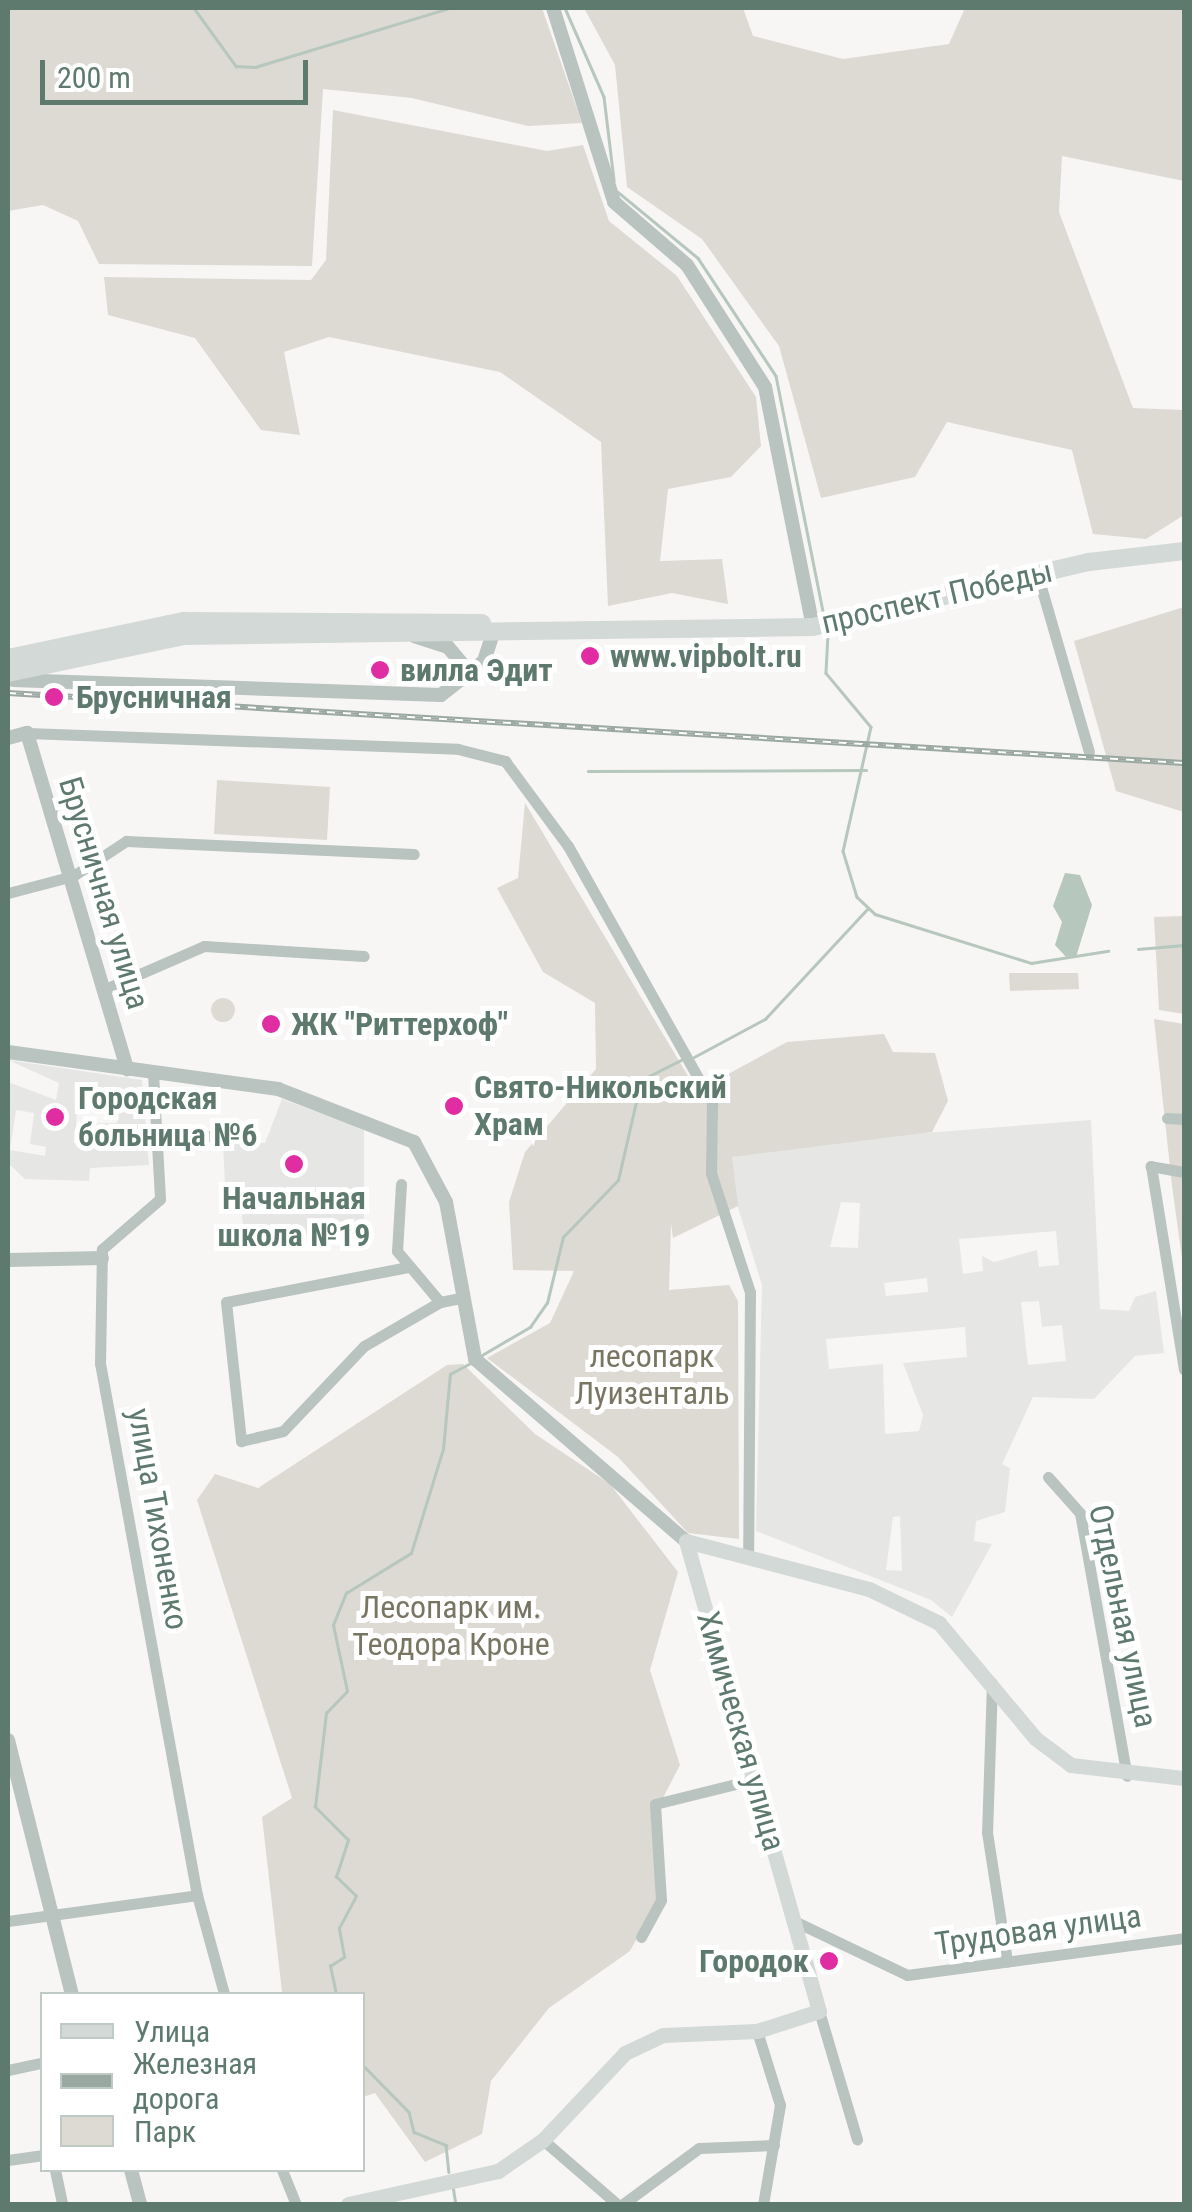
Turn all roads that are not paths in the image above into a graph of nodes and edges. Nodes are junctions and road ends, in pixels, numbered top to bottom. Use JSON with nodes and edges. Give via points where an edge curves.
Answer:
{"nodes":[{"id":1,"x":553,"y":8,"type":"edge"},
{"id":2,"x":1184,"y":551,"type":"edge"},
{"id":3,"x":1036,"y":573,"type":"junction"},
{"id":4,"x":813,"y":627,"type":"junction"},
{"id":5,"x":465,"y":628,"type":"junction"},
{"id":6,"x":628,"y":631,"type":"junction"},
{"id":7,"x":410,"y":634,"type":"junction"},
{"id":8,"x":493,"y":634,"type":"junction"},
{"id":9,"x":60,"y":650,"type":"junction"},
{"id":10,"x":8,"y":658,"type":"edge"},
{"id":11,"x":462,"y":665,"type":"junction"},
{"id":12,"x":10,"y":676,"type":"edge"},
{"id":13,"x":462,"y":685,"type":"junction"},
{"id":14,"x":27,"y":734,"type":"junction"},
{"id":15,"x":8,"y":738,"type":"edge"},
{"id":16,"x":1089,"y":752,"type":"dead end"},
{"id":17,"x":414,"y":854,"type":"dead end"},
{"id":18,"x":74,"y":876,"type":"junction"},
{"id":19,"x":8,"y":893,"type":"edge"},
{"id":20,"x":364,"y":956,"type":"dead end"},
{"id":21,"x":105,"y":989,"type":"junction"},
{"id":22,"x":8,"y":1052,"type":"edge"},
{"id":23,"x":127,"y":1069,"type":"junction"},
{"id":24,"x":153,"y":1073,"type":"junction"},
{"id":25,"x":1167,"y":1118,"type":"dead end"},
{"id":26,"x":1184,"y":1119,"type":"edge"},
{"id":27,"x":156,"y":1131,"type":"junction"},
{"id":28,"x":247,"y":1140,"type":"dead end"},
{"id":29,"x":1184,"y":1172,"type":"edge"},
{"id":30,"x":401,"y":1184,"type":"dead end"},
{"id":31,"x":102,"y":1258,"type":"junction"},
{"id":32,"x":8,"y":1260,"type":"edge"},
{"id":33,"x":408,"y":1267,"type":"junction"},
{"id":34,"x":461,"y":1298,"type":"junction"},
{"id":35,"x":440,"y":1302,"type":"junction"},
{"id":36,"x":1184,"y":1369,"type":"edge"},
{"id":37,"x":1048,"y":1477,"type":"dead end"},
{"id":38,"x":686,"y":1541,"type":"junction"},
{"id":39,"x":748,"y":1556,"type":"junction"},
{"id":40,"x":992,"y":1683,"type":"junction"},
{"id":41,"x":8,"y":1740,"type":"edge"},
{"id":42,"x":1128,"y":1776,"type":"junction"},
{"id":43,"x":1184,"y":1778,"type":"edge"},
{"id":44,"x":756,"y":1780,"type":"junction"},
{"id":45,"x":197,"y":1895,"type":"junction"},
{"id":46,"x":8,"y":1921,"type":"edge"},
{"id":47,"x":51,"y":1921,"type":"junction"},
{"id":48,"x":794,"y":1921,"type":"junction"},
{"id":49,"x":641,"y":1937,"type":"dead end"},
{"id":50,"x":1184,"y":1938,"type":"edge"},
{"id":51,"x":1007,"y":1961,"type":"junction"},
{"id":52,"x":71,"y":1992,"type":"edge"},
{"id":53,"x":223,"y":1992,"type":"edge"},
{"id":54,"x":819,"y":2011,"type":"junction"},
{"id":55,"x":757,"y":2031,"type":"junction"},
{"id":56,"x":40,"y":2063,"type":"edge"},
{"id":57,"x":8,"y":2070,"type":"edge"},
{"id":58,"x":857,"y":2138,"type":"dead end"},
{"id":59,"x":543,"y":2140,"type":"junction"},
{"id":60,"x":774,"y":2145,"type":"junction"},
{"id":61,"x":40,"y":2155,"type":"edge"},
{"id":62,"x":8,"y":2160,"type":"edge"},
{"id":63,"x":55,"y":2172,"type":"edge"},
{"id":64,"x":132,"y":2172,"type":"edge"},
{"id":65,"x":283,"y":2172,"type":"edge"},
{"id":66,"x":62,"y":2204,"type":"edge"},
{"id":67,"x":140,"y":2204,"type":"edge"},
{"id":68,"x":296,"y":2204,"type":"edge"},
{"id":69,"x":348,"y":2204,"type":"edge"},
{"id":70,"x":620,"y":2204,"type":"edge"},
{"id":71,"x":764,"y":2204,"type":"edge"}],
"edges":[{"from":1,"to":4,"type":"street","via":[[614,202],[687,265],[765,387]]},
{"from":2,"to":3,"type":"main road","name":"проспект Победы"},
{"from":3,"to":4,"type":"main road","name":"проспект Победы"},
{"from":3,"to":16,"type":"street"},
{"from":4,"to":6,"type":"main road","name":"проспект Победы"},
{"from":5,"to":6,"type":"main road","name":"проспект Победы"},
{"from":5,"to":7,"type":"main road","name":"проспект Победы"},
{"from":5,"to":8,"type":"main road","name":"проспект Победы"},
{"from":5,"to":9,"type":"main road","name":"проспект Победы","via":[[184,621]]},
{"from":5,"to":11,"type":"street"},
{"from":6,"to":8,"type":"main road","name":"проспект Победы"},
{"from":7,"to":9,"type":"main road","name":"проспект Победы","via":[[184,636]]},
{"from":7,"to":11,"type":"street","via":[[448,647]]},
{"from":8,"to":13,"type":"street"},
{"from":9,"to":10,"type":"main road","name":"проспект Победы"},
{"from":9,"to":12,"type":"main road","name":"проспект Победы"},
{"from":11,"to":13,"type":"street"},
{"from":12,"to":13,"type":"street","name":"проспект Победы","via":[[440,695]]},
{"from":14,"to":15,"type":"street"},
{"from":14,"to":18,"type":"street","name":"Брусничная улица"},
{"from":14,"to":39,"type":"street","via":[[458,749],[505,761],[568,846],[712,1103],[712,1173],[750,1292]]},
{"from":17,"to":18,"type":"street","via":[[126,842]]},
{"from":18,"to":19,"type":"street"},
{"from":18,"to":21,"type":"street","name":"Брусничная улица"},
{"from":20,"to":21,"type":"street","via":[[204,946]]},
{"from":21,"to":23,"type":"street","name":"Брусничная улица"},
{"from":22,"to":23,"type":"street"},
{"from":23,"to":24,"type":"street"},
{"from":24,"to":27,"type":"street"},
{"from":24,"to":34,"type":"street","via":[[278,1089],[414,1142],[446,1202]]},
{"from":25,"to":26,"type":"street"},
{"from":27,"to":28,"type":"street"},
{"from":27,"to":31,"type":"street","via":[[160,1199]]},
{"from":29,"to":36,"type":"street","via":[[1151,1166]]},
{"from":30,"to":33,"type":"street","via":[[392,1230]]},
{"from":31,"to":32,"type":"street"},
{"from":31,"to":45,"type":"street","name":"улица Тихоненко","via":[[100,1363]]},
{"from":33,"to":35,"type":"street"},
{"from":33,"to":35,"type":"street","via":[[226,1302],[241,1441],[283,1431],[364,1346]]},
{"from":34,"to":35,"type":"street"},
{"from":34,"to":38,"type":"street","via":[[490,1381],[615,1472]]},
{"from":37,"to":42,"type":"street","name":"Отдельная улица","via":[[1080,1513]]},
{"from":38,"to":39,"type":"main road"},
{"from":38,"to":44,"type":"main road","name":"Химическая улица"},
{"from":39,"to":40,"type":"main road","via":[[912,1608],[939,1623]]},
{"from":40,"to":42,"type":"main road","via":[[1050,1752]]},
{"from":40,"to":51,"type":"street","via":[[987,1832]]},
{"from":41,"to":47,"type":"street"},
{"from":42,"to":43,"type":"main road"},
{"from":44,"to":48,"type":"main road","name":"Химическая улица"},
{"from":44,"to":49,"type":"street","via":[[655,1804],[661,1900]]},
{"from":45,"to":47,"type":"street"},
{"from":45,"to":53,"type":"street","name":"улица Тихоненко"},
{"from":46,"to":47,"type":"street"},
{"from":47,"to":52,"type":"street"},
{"from":48,"to":51,"type":"street","name":"Трудовая улица","via":[[906,1976]]},
{"from":48,"to":54,"type":"main road","name":"Химическая улица"},
{"from":50,"to":51,"type":"street","name":"Трудовая улица"},
{"from":54,"to":55,"type":"main road"},
{"from":54,"to":58,"type":"street"},
{"from":55,"to":59,"type":"main road","via":[[663,2036],[637,2046]]},
{"from":55,"to":60,"type":"street","via":[[779,2090]]},
{"from":56,"to":57,"type":"street"},
{"from":59,"to":69,"type":"main road","via":[[498,2171]]},
{"from":59,"to":70,"type":"street"},
{"from":60,"to":70,"type":"street","via":[[676,2157]]},
{"from":60,"to":71,"type":"street"},
{"from":61,"to":62,"type":"street"},
{"from":63,"to":66,"type":"street"},
{"from":64,"to":67,"type":"street"},
{"from":65,"to":68,"type":"street"}]}
